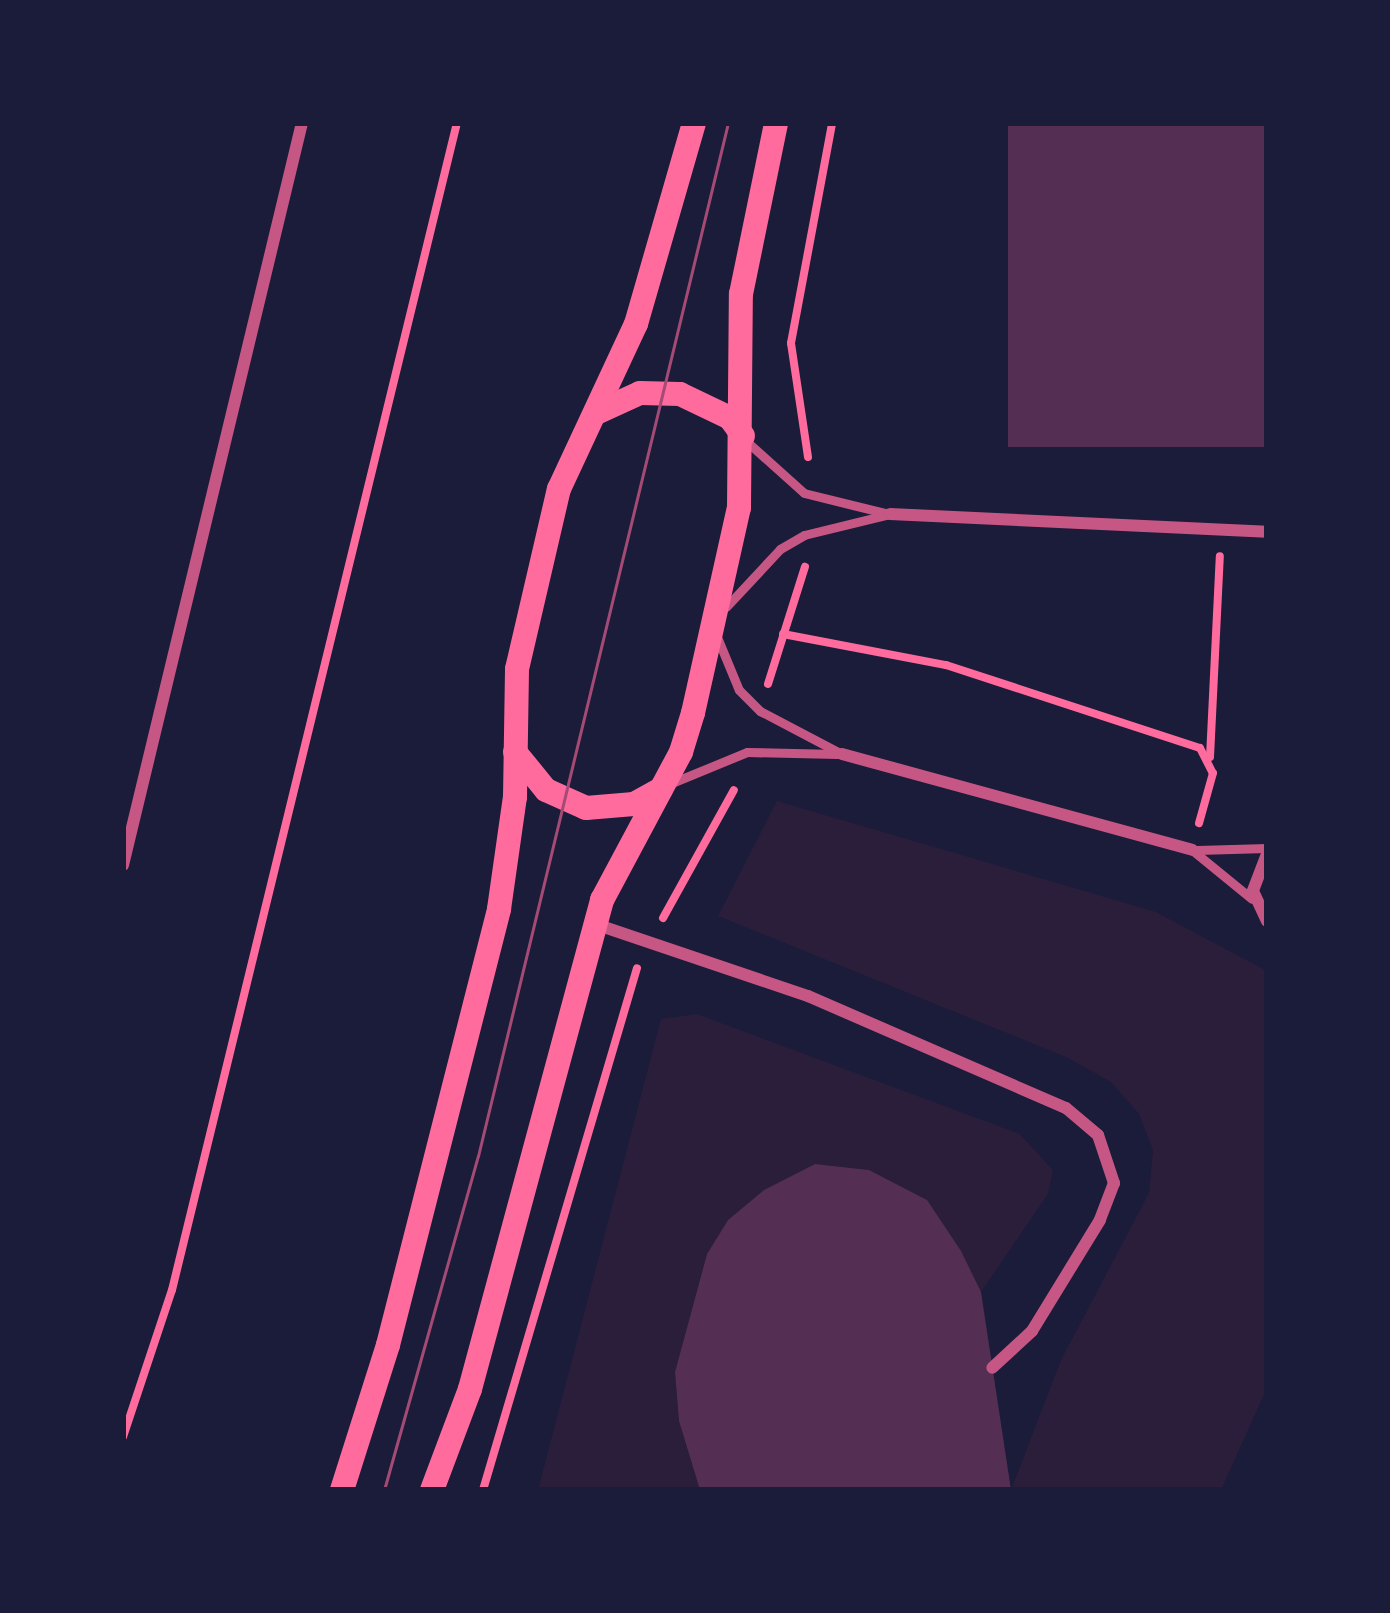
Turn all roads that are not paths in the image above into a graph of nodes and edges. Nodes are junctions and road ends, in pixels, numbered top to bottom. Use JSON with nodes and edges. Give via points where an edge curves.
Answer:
{"nodes":[{"id":1,"x":302,"y":123,"type":"edge"},
{"id":2,"x":694,"y":123,"type":"edge"},
{"id":3,"x":776,"y":123,"type":"edge"},
{"id":4,"x":590,"y":417,"type":"junction"},
{"id":5,"x":742,"y":436,"type":"junction"},
{"id":6,"x":890,"y":514,"type":"junction"},
{"id":7,"x":1267,"y":532,"type":"edge"},
{"id":8,"x":713,"y":624,"type":"junction"},
{"id":9,"x":515,"y":752,"type":"junction"},
{"id":10,"x":842,"y":754,"type":"junction"},
{"id":11,"x":663,"y":788,"type":"junction"},
{"id":12,"x":1192,"y":850,"type":"junction"},
{"id":13,"x":1267,"y":851,"type":"edge"},
{"id":14,"x":123,"y":866,"type":"edge"},
{"id":15,"x":1257,"y":907,"type":"junction"},
{"id":16,"x":1267,"y":921,"type":"edge"},
{"id":17,"x":595,"y":924,"type":"junction"},
{"id":18,"x":992,"y":1368,"type":"dead end"},
{"id":19,"x":342,"y":1490,"type":"edge"},
{"id":20,"x":432,"y":1490,"type":"edge"}],
"edges":[{"from":1,"to":14,"type":"street"},
{"from":2,"to":4,"type":"main road","via":[[636,324]]},
{"from":3,"to":5,"type":"main road","via":[[741,294]]},
{"from":4,"to":5,"type":"main road","via":[[617,399],[662,391],[704,402]]},
{"from":4,"to":9,"type":"main road","via":[[559,489],[517,669]]},
{"from":5,"to":6,"type":"lane","via":[[804,493]]},
{"from":5,"to":8,"type":"main road","via":[[739,508]]},
{"from":6,"to":7,"type":"street"},
{"from":6,"to":8,"type":"lane","via":[[831,525],[780,549]]},
{"from":8,"to":10,"type":"lane","via":[[724,661],[760,711]]},
{"from":8,"to":11,"type":"main road","via":[[687,732]]},
{"from":9,"to":11,"type":"main road","via":[[546,790],[586,808],[634,804]]},
{"from":9,"to":19,"type":"main road","via":[[503,890],[452,1107]]},
{"from":10,"to":11,"type":"lane","via":[[747,752]]},
{"from":10,"to":12,"type":"street"},
{"from":11,"to":17,"type":"main road"},
{"from":12,"to":13,"type":"lane"},
{"from":12,"to":15,"type":"lane","via":[[1239,882]]},
{"from":13,"to":15,"type":"street","via":[[1256,874]]},
{"from":15,"to":16,"type":"street"},
{"from":17,"to":18,"type":"street","via":[[808,995],[1066,1108],[1098,1135],[1114,1184],[1100,1220],[1032,1330]]},
{"from":17,"to":20,"type":"main road","via":[[470,1389]]}]}
